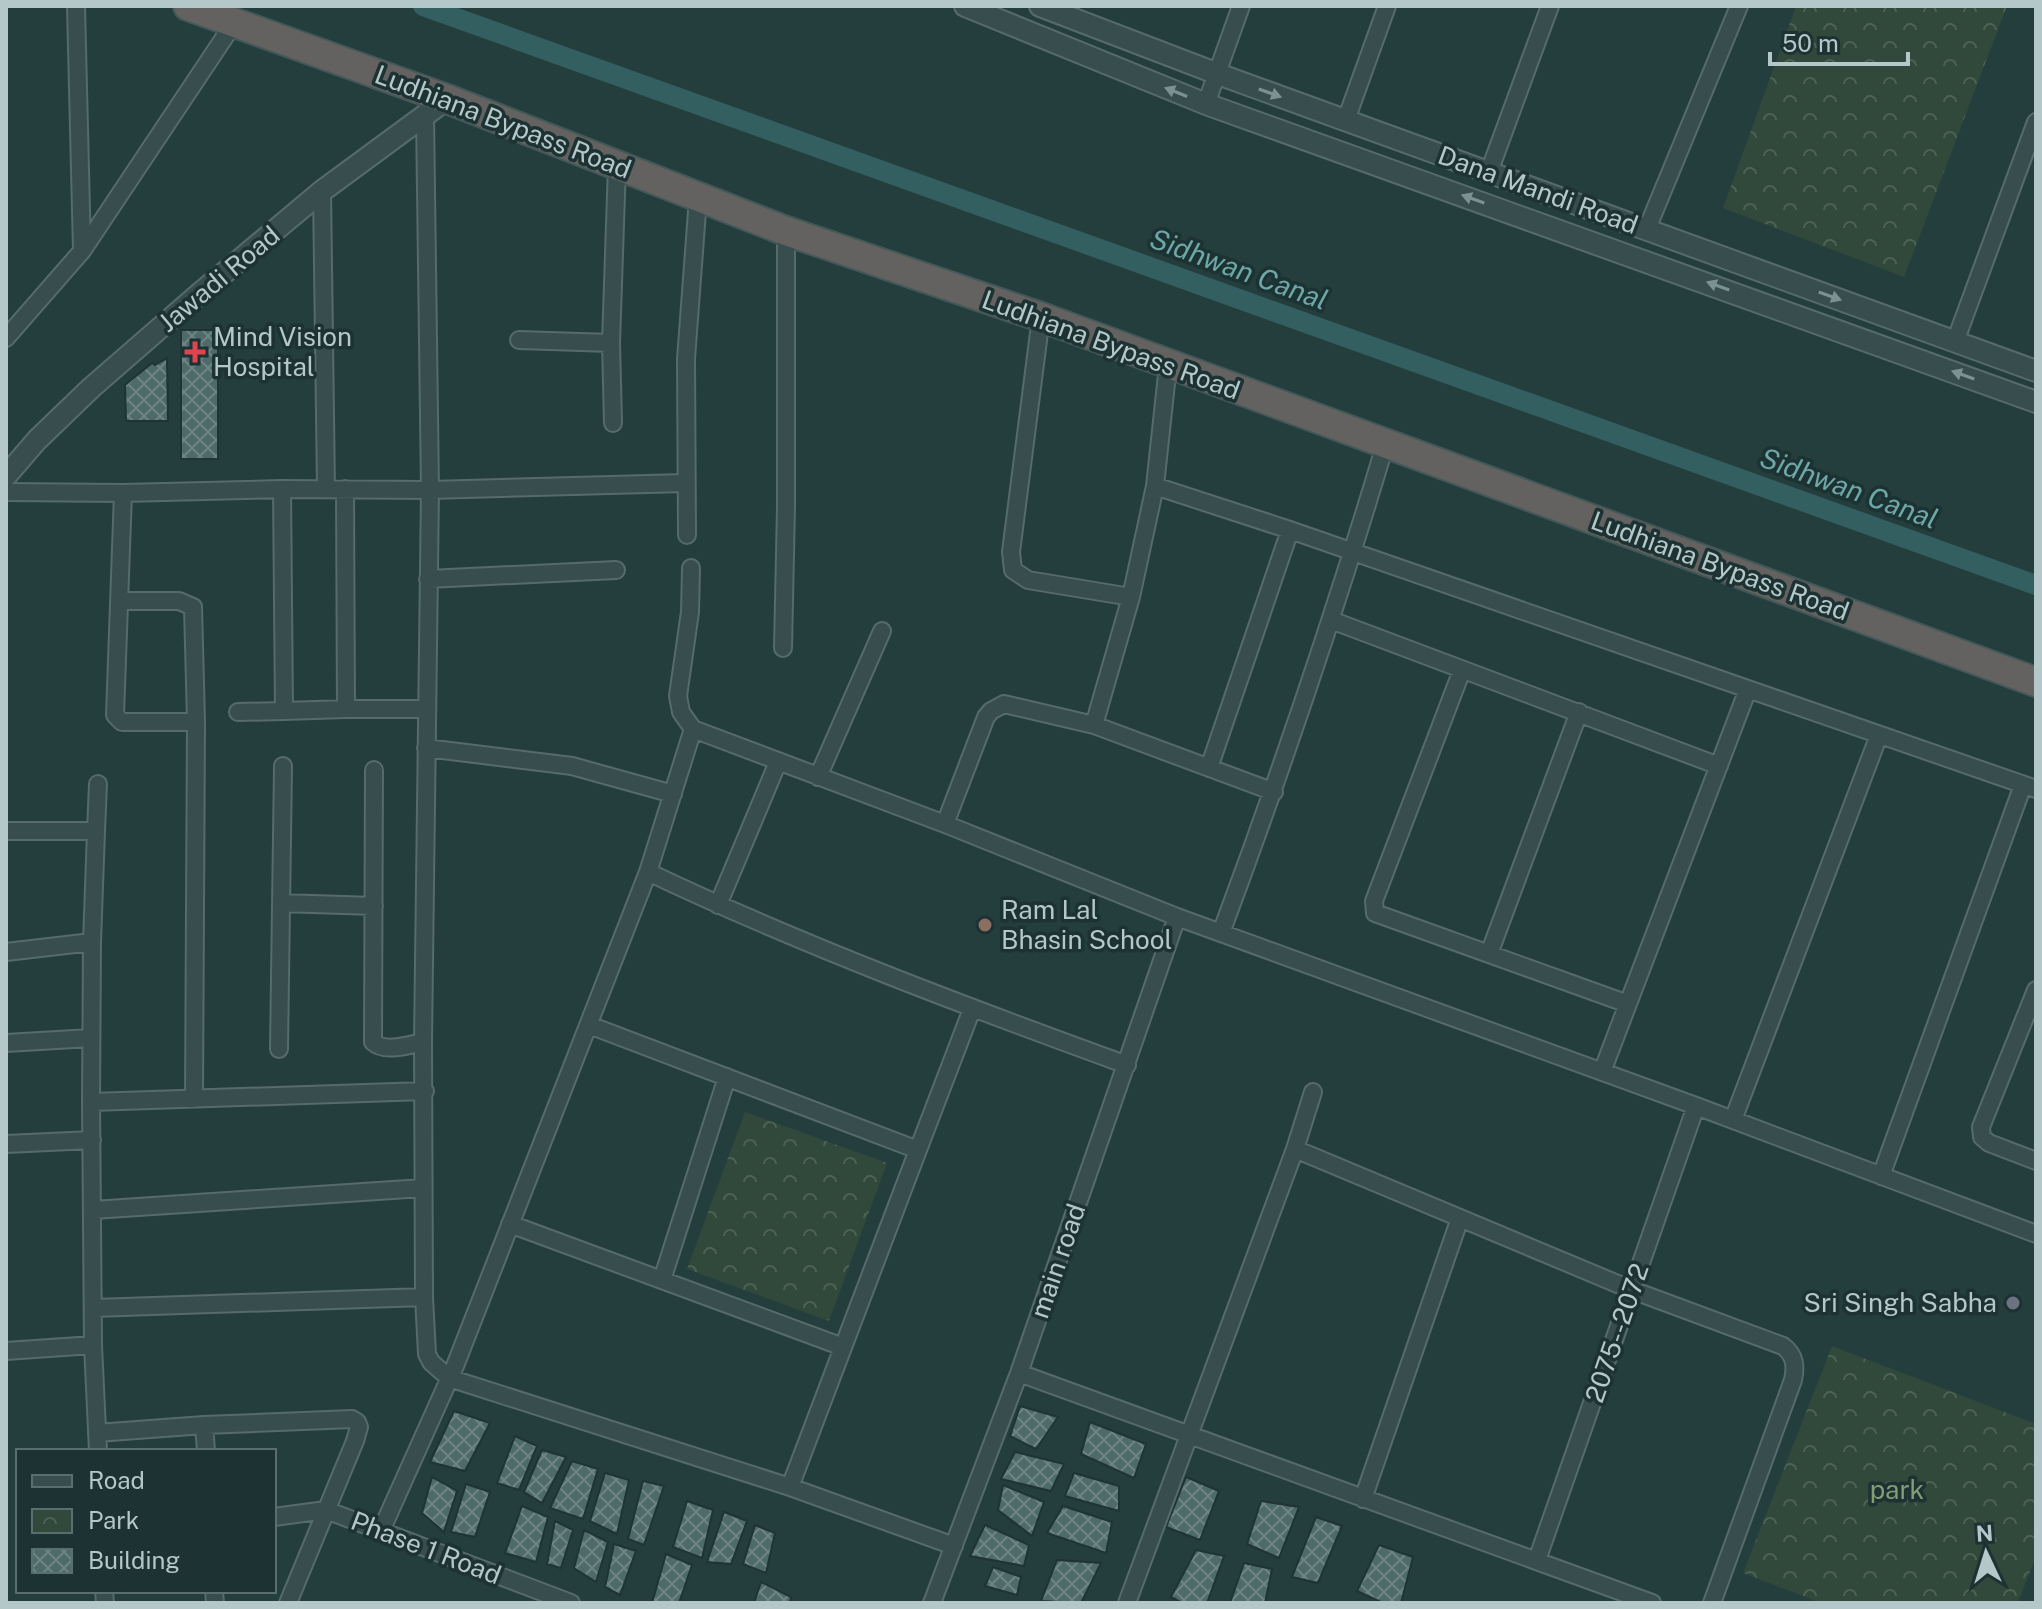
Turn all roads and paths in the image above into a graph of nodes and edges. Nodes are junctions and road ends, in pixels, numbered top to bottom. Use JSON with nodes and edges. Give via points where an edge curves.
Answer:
{"nodes":[{"id":1,"x":76,"y":6,"type":"edge"},
{"id":2,"x":188,"y":6,"type":"edge"},
{"id":3,"x":965,"y":6,"type":"edge"},
{"id":4,"x":1040,"y":6,"type":"edge"},
{"id":5,"x":1241,"y":6,"type":"edge"},
{"id":6,"x":1387,"y":6,"type":"edge"},
{"id":7,"x":1550,"y":6,"type":"edge"},
{"id":8,"x":1739,"y":6,"type":"edge"},
{"id":9,"x":239,"y":14,"type":"edge"},
{"id":10,"x":1218,"y":74,"type":"junction"},
{"id":11,"x":1206,"y":104,"type":"junction"},
{"id":12,"x":436,"y":107,"type":"junction"},
{"id":13,"x":1346,"y":120,"type":"junction"},
{"id":14,"x":2036,"y":122,"type":"edge"},
{"id":15,"x":617,"y":165,"type":"junction"},
{"id":16,"x":1489,"y":172,"type":"junction"},
{"id":17,"x":322,"y":191,"type":"junction"},
{"id":18,"x":698,"y":198,"type":"junction"},
{"id":19,"x":1647,"y":229,"type":"junction"},
{"id":20,"x":786,"y":231,"type":"junction"},
{"id":21,"x":82,"y":251,"type":"junction"},
{"id":22,"x":1041,"y":317,"type":"junction"},
{"id":23,"x":6,"y":338,"type":"edge"},
{"id":24,"x":519,"y":340,"type":"dead end"},
{"id":25,"x":1955,"y":342,"type":"junction"},
{"id":26,"x":611,"y":343,"type":"junction"},
{"id":27,"x":1168,"y":365,"type":"junction"},
{"id":28,"x":2036,"y":371,"type":"edge"},
{"id":29,"x":2036,"y":402,"type":"edge"},
{"id":30,"x":613,"y":423,"type":"dead end"},
{"id":31,"x":1385,"y":445,"type":"junction"},
{"id":32,"x":6,"y":476,"type":"edge"},
{"id":33,"x":685,"y":483,"type":"junction"},
{"id":34,"x":1155,"y":486,"type":"junction"},
{"id":35,"x":282,"y":489,"type":"junction"},
{"id":36,"x":326,"y":489,"type":"junction"},
{"id":37,"x":345,"y":489,"type":"junction"},
{"id":38,"x":430,"y":490,"type":"junction"},
{"id":39,"x":6,"y":492,"type":"edge"},
{"id":40,"x":123,"y":493,"type":"junction"},
{"id":41,"x":1290,"y":530,"type":"junction"},
{"id":42,"x":687,"y":535,"type":"dead end"},
{"id":43,"x":1353,"y":551,"type":"junction"},
{"id":44,"x":691,"y":568,"type":"dead end"},
{"id":45,"x":616,"y":570,"type":"dead end"},
{"id":46,"x":428,"y":579,"type":"junction"},
{"id":47,"x":1131,"y":597,"type":"junction"},
{"id":48,"x":119,"y":601,"type":"junction"},
{"id":49,"x":1331,"y":620,"type":"junction"},
{"id":50,"x":882,"y":631,"type":"dead end"},
{"id":51,"x":783,"y":648,"type":"dead end"},
{"id":52,"x":2036,"y":661,"type":"edge"},
{"id":53,"x":1462,"y":670,"type":"junction"},
{"id":54,"x":2036,"y":682,"type":"edge"},
{"id":55,"x":1748,"y":689,"type":"junction"},
{"id":56,"x":346,"y":709,"type":"junction"},
{"id":57,"x":426,"y":709,"type":"junction"},
{"id":58,"x":284,"y":711,"type":"junction"},
{"id":59,"x":238,"y":712,"type":"dead end"},
{"id":60,"x":1579,"y":712,"type":"junction"},
{"id":61,"x":196,"y":722,"type":"junction"},
{"id":62,"x":1094,"y":725,"type":"junction"},
{"id":63,"x":693,"y":729,"type":"junction"},
{"id":64,"x":1879,"y":735,"type":"junction"},
{"id":65,"x":426,"y":748,"type":"junction"},
{"id":66,"x":778,"y":762,"type":"junction"},
{"id":67,"x":283,"y":766,"type":"dead end"},
{"id":68,"x":1719,"y":766,"type":"junction"},
{"id":69,"x":1209,"y":768,"type":"junction"},
{"id":70,"x":374,"y":770,"type":"dead end"},
{"id":71,"x":818,"y":777,"type":"junction"},
{"id":72,"x":98,"y":784,"type":"dead end"},
{"id":73,"x":2029,"y":787,"type":"edge"},
{"id":74,"x":1274,"y":792,"type":"junction"},
{"id":75,"x":673,"y":794,"type":"junction"},
{"id":76,"x":945,"y":824,"type":"junction"},
{"id":77,"x":6,"y":831,"type":"edge"},
{"id":78,"x":96,"y":831,"type":"junction"},
{"id":79,"x":648,"y":872,"type":"junction"},
{"id":80,"x":281,"y":903,"type":"junction"},
{"id":81,"x":718,"y":905,"type":"junction"},
{"id":82,"x":374,"y":906,"type":"junction"},
{"id":83,"x":1177,"y":917,"type":"junction"},
{"id":84,"x":1221,"y":933,"type":"junction"},
{"id":85,"x":92,"y":942,"type":"junction"},
{"id":86,"x":6,"y":952,"type":"edge"},
{"id":87,"x":1489,"y":954,"type":"junction"},
{"id":88,"x":2036,"y":990,"type":"edge"},
{"id":89,"x":1628,"y":1004,"type":"junction"},
{"id":90,"x":972,"y":1009,"type":"junction"},
{"id":91,"x":589,"y":1025,"type":"junction"},
{"id":92,"x":91,"y":1038,"type":"junction"},
{"id":93,"x":423,"y":1042,"type":"junction"},
{"id":94,"x":6,"y":1043,"type":"edge"},
{"id":95,"x":279,"y":1049,"type":"dead end"},
{"id":96,"x":1127,"y":1065,"type":"junction"},
{"id":97,"x":1602,"y":1072,"type":"junction"},
{"id":98,"x":727,"y":1077,"type":"junction"},
{"id":99,"x":425,"y":1091,"type":"junction"},
{"id":100,"x":1313,"y":1092,"type":"dead end"},
{"id":101,"x":194,"y":1099,"type":"junction"},
{"id":102,"x":91,"y":1102,"type":"junction"},
{"id":103,"x":1696,"y":1106,"type":"junction"},
{"id":104,"x":1733,"y":1120,"type":"junction"},
{"id":105,"x":92,"y":1140,"type":"junction"},
{"id":106,"x":6,"y":1144,"type":"edge"},
{"id":107,"x":1295,"y":1149,"type":"junction"},
{"id":108,"x":918,"y":1150,"type":"junction"},
{"id":109,"x":2036,"y":1161,"type":"edge"},
{"id":110,"x":1881,"y":1176,"type":"junction"},
{"id":111,"x":423,"y":1188,"type":"junction"},
{"id":112,"x":93,"y":1210,"type":"junction"},
{"id":113,"x":1460,"y":1218,"type":"junction"},
{"id":114,"x":510,"y":1224,"type":"junction"},
{"id":115,"x":2036,"y":1234,"type":"edge"},
{"id":116,"x":662,"y":1280,"type":"junction"},
{"id":117,"x":1632,"y":1290,"type":"junction"},
{"id":118,"x":424,"y":1297,"type":"junction"},
{"id":119,"x":94,"y":1308,"type":"junction"},
{"id":120,"x":93,"y":1345,"type":"junction"},
{"id":121,"x":843,"y":1347,"type":"junction"},
{"id":122,"x":6,"y":1351,"type":"edge"},
{"id":123,"x":1019,"y":1373,"type":"junction"},
{"id":124,"x":449,"y":1378,"type":"junction"},
{"id":125,"x":204,"y":1425,"type":"junction"},
{"id":126,"x":97,"y":1433,"type":"junction"},
{"id":127,"x":1187,"y":1433,"type":"junction"},
{"id":128,"x":98,"y":1449,"type":"edge"},
{"id":129,"x":206,"y":1449,"type":"edge"},
{"id":130,"x":790,"y":1487,"type":"junction"},
{"id":131,"x":1363,"y":1499,"type":"junction"},
{"id":132,"x":326,"y":1510,"type":"junction"},
{"id":133,"x":276,"y":1517,"type":"edge"},
{"id":134,"x":381,"y":1531,"type":"junction"},
{"id":135,"x":954,"y":1546,"type":"junction"},
{"id":136,"x":1537,"y":1560,"type":"junction"},
{"id":137,"x":288,"y":1603,"type":"edge"},
{"id":138,"x":571,"y":1603,"type":"edge"},
{"id":139,"x":932,"y":1603,"type":"edge"},
{"id":140,"x":1127,"y":1603,"type":"edge"},
{"id":141,"x":1652,"y":1603,"type":"edge"},
{"id":142,"x":1712,"y":1603,"type":"edge"}],
"edges":[{"from":1,"to":21,"type":"street"},
{"from":2,"to":9,"type":"highway","name":"Ludhiana Bypass Road"},
{"from":11,"to":3,"type":"street","one_way":true},
{"from":4,"to":10,"type":"street","name":"Dana Mandi Road"},
{"from":5,"to":10,"type":"street"},
{"from":6,"to":13,"type":"street"},
{"from":7,"to":16,"type":"street"},
{"from":8,"to":19,"type":"street"},
{"from":9,"to":12,"type":"highway","name":"Ludhiana Bypass Road"},
{"from":9,"to":21,"type":"street"},
{"from":9,"to":52,"type":"highway","name":"Ludhiana Bypass Road","via":[[486,94],[793,213],[1043,298]]},
{"from":10,"to":11,"type":"street"},
{"from":10,"to":13,"type":"street","name":"Dana Mandi Road","one_way":true},
{"from":29,"to":11,"type":"street","one_way":true},
{"from":12,"to":15,"type":"highway","name":"Ludhiana Bypass Road"},
{"from":12,"to":17,"type":"street","name":"Jawadi Road"},
{"from":12,"to":38,"type":"street"},
{"from":13,"to":16,"type":"street","name":"Dana Mandi Road"},
{"from":14,"to":25,"type":"street"},
{"from":15,"to":18,"type":"highway","name":"Ludhiana Bypass Road"},
{"from":15,"to":26,"type":"street"},
{"from":16,"to":19,"type":"street","name":"Dana Mandi Road"},
{"from":17,"to":32,"type":"street","name":"Jawadi Road","via":[[91,388]]},
{"from":17,"to":36,"type":"street"},
{"from":18,"to":20,"type":"highway","name":"Ludhiana Bypass Road"},
{"from":18,"to":33,"type":"street","via":[[686,359]]},
{"from":19,"to":25,"type":"street","name":"Dana Mandi Road","one_way":true},
{"from":20,"to":22,"type":"highway","name":"Ludhiana Bypass Road"},
{"from":20,"to":51,"type":"street"},
{"from":21,"to":23,"type":"street"},
{"from":22,"to":27,"type":"highway","name":"Ludhiana Bypass Road"},
{"from":22,"to":47,"type":"street","via":[[1013,570],[1028,580]]},
{"from":24,"to":26,"type":"street"},
{"from":25,"to":28,"type":"street","name":"Dana Mandi Road"},
{"from":26,"to":30,"type":"street"},
{"from":27,"to":31,"type":"highway","name":"Ludhiana Bypass Road"},
{"from":27,"to":34,"type":"street"},
{"from":31,"to":43,"type":"street"},
{"from":31,"to":54,"type":"highway","name":"Ludhiana Bypass Road"},
{"from":33,"to":38,"type":"street"},
{"from":33,"to":42,"type":"street"},
{"from":34,"to":41,"type":"street"},
{"from":34,"to":47,"type":"street"},
{"from":35,"to":36,"type":"street"},
{"from":35,"to":40,"type":"street"},
{"from":35,"to":58,"type":"street"},
{"from":36,"to":37,"type":"street"},
{"from":37,"to":38,"type":"street"},
{"from":37,"to":56,"type":"street"},
{"from":38,"to":46,"type":"street"},
{"from":39,"to":40,"type":"street"},
{"from":40,"to":48,"type":"street"},
{"from":41,"to":43,"type":"street"},
{"from":41,"to":69,"type":"street"},
{"from":43,"to":49,"type":"street"},
{"from":43,"to":55,"type":"street"},
{"from":44,"to":63,"type":"street","via":[[678,696]]},
{"from":45,"to":46,"type":"street"},
{"from":46,"to":57,"type":"street"},
{"from":47,"to":62,"type":"street"},
{"from":48,"to":61,"type":"street","via":[[179,601],[193,607]]},
{"from":48,"to":61,"type":"street","via":[[115,715],[122,722]]},
{"from":49,"to":53,"type":"street"},
{"from":49,"to":74,"type":"street"},
{"from":50,"to":71,"type":"street"},
{"from":53,"to":60,"type":"street"},
{"from":53,"to":87,"type":"street","via":[[1373,908]]},
{"from":55,"to":64,"type":"street"},
{"from":55,"to":68,"type":"street"},
{"from":56,"to":57,"type":"street"},
{"from":56,"to":58,"type":"street"},
{"from":57,"to":65,"type":"street"},
{"from":58,"to":59,"type":"street"},
{"from":60,"to":68,"type":"street"},
{"from":60,"to":87,"type":"street"},
{"from":61,"to":101,"type":"street"},
{"from":62,"to":69,"type":"street"},
{"from":62,"to":76,"type":"street","via":[[1011,704],[998,706],[986,717]]},
{"from":63,"to":66,"type":"street"},
{"from":63,"to":75,"type":"street"},
{"from":64,"to":73,"type":"street"},
{"from":64,"to":104,"type":"street"},
{"from":65,"to":75,"type":"street","via":[[572,766]]},
{"from":65,"to":93,"type":"street"},
{"from":66,"to":71,"type":"street"},
{"from":66,"to":81,"type":"street"},
{"from":67,"to":80,"type":"street"},
{"from":68,"to":89,"type":"street"},
{"from":69,"to":74,"type":"street"},
{"from":70,"to":82,"type":"street"},
{"from":71,"to":76,"type":"street"},
{"from":72,"to":78,"type":"street"},
{"from":73,"to":110,"type":"street"},
{"from":74,"to":84,"type":"street"},
{"from":75,"to":79,"type":"street"},
{"from":76,"to":83,"type":"street"},
{"from":77,"to":78,"type":"street"},
{"from":78,"to":85,"type":"street"},
{"from":79,"to":81,"type":"street"},
{"from":79,"to":91,"type":"street"},
{"from":80,"to":82,"type":"street"},
{"from":80,"to":95,"type":"street"},
{"from":81,"to":90,"type":"street"},
{"from":82,"to":93,"type":"street","via":[[373,1042],[384,1048]]},
{"from":83,"to":84,"type":"street"},
{"from":83,"to":96,"type":"street","name":"main road"},
{"from":84,"to":97,"type":"street"},
{"from":85,"to":86,"type":"street"},
{"from":85,"to":92,"type":"street"},
{"from":87,"to":89,"type":"street"},
{"from":88,"to":109,"type":"street","via":[[1981,1127],[1989,1143]]},
{"from":89,"to":97,"type":"street"},
{"from":90,"to":96,"type":"street"},
{"from":90,"to":108,"type":"street"},
{"from":91,"to":98,"type":"street"},
{"from":91,"to":114,"type":"street"},
{"from":92,"to":94,"type":"street"},
{"from":92,"to":102,"type":"street"},
{"from":93,"to":99,"type":"street"},
{"from":96,"to":123,"type":"street","name":"main road"},
{"from":97,"to":103,"type":"street"},
{"from":98,"to":108,"type":"street"},
{"from":98,"to":116,"type":"street"},
{"from":99,"to":101,"type":"street"},
{"from":99,"to":111,"type":"street"},
{"from":100,"to":107,"type":"street"},
{"from":101,"to":102,"type":"street"},
{"from":102,"to":105,"type":"street"},
{"from":103,"to":104,"type":"street"},
{"from":103,"to":117,"type":"street","name":"2075--2072"},
{"from":104,"to":110,"type":"street"},
{"from":105,"to":106,"type":"street"},
{"from":105,"to":112,"type":"street"},
{"from":107,"to":113,"type":"street"},
{"from":107,"to":127,"type":"street"},
{"from":108,"to":121,"type":"street"},
{"from":110,"to":115,"type":"street"},
{"from":111,"to":112,"type":"street"},
{"from":111,"to":118,"type":"street"},
{"from":112,"to":119,"type":"street"},
{"from":113,"to":117,"type":"street"},
{"from":113,"to":131,"type":"street"},
{"from":114,"to":116,"type":"street"},
{"from":114,"to":124,"type":"street"},
{"from":116,"to":121,"type":"street"},
{"from":117,"to":136,"type":"street","name":"2075--2072"},
{"from":117,"to":142,"type":"street","via":[[1783,1346],[1794,1361],[1793,1380]]},
{"from":118,"to":119,"type":"street"},
{"from":118,"to":124,"type":"street","via":[[427,1354]]},
{"from":119,"to":120,"type":"street"},
{"from":120,"to":122,"type":"street"},
{"from":120,"to":126,"type":"street"},
{"from":121,"to":130,"type":"street"},
{"from":123,"to":127,"type":"street"},
{"from":123,"to":135,"type":"street","name":"main road"},
{"from":124,"to":130,"type":"street"},
{"from":124,"to":134,"type":"street"},
{"from":125,"to":126,"type":"street"},
{"from":125,"to":129,"type":"street"},
{"from":125,"to":132,"type":"street","via":[[357,1422],[355,1441]]},
{"from":126,"to":128,"type":"street"},
{"from":127,"to":131,"type":"street"},
{"from":127,"to":140,"type":"street"},
{"from":130,"to":135,"type":"street"},
{"from":131,"to":136,"type":"street"},
{"from":132,"to":133,"type":"street"},
{"from":132,"to":134,"type":"street","name":"Phase 1 Road"},
{"from":132,"to":137,"type":"street"},
{"from":134,"to":138,"type":"street","name":"Phase 1 Road"},
{"from":135,"to":139,"type":"street","name":"main road"},
{"from":136,"to":141,"type":"street"}]}
